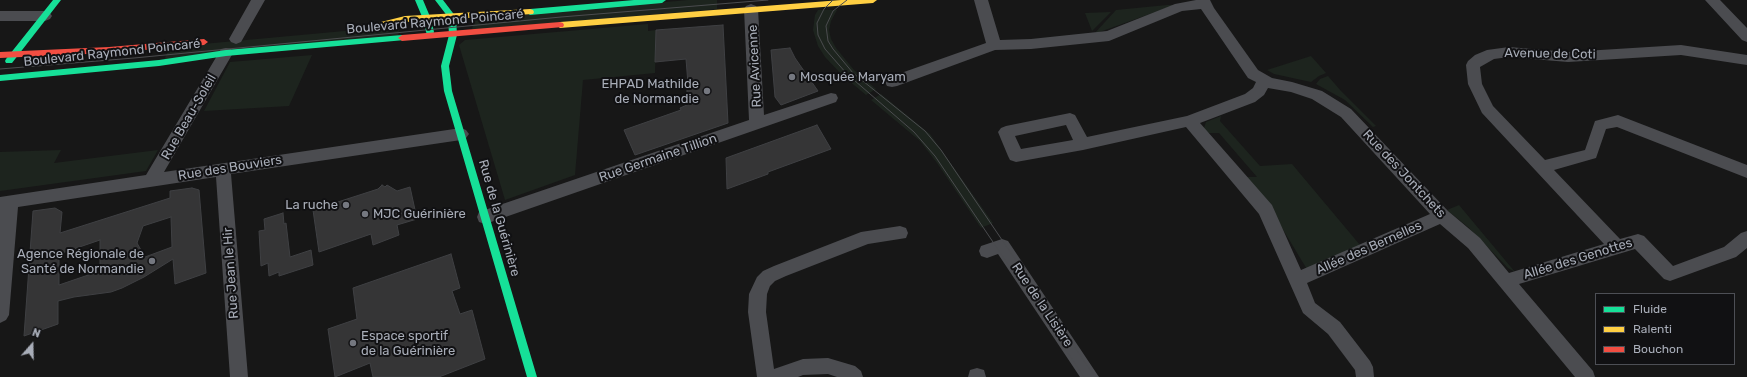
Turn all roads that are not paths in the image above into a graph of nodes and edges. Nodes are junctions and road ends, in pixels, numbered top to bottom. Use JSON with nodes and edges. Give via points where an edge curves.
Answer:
{"nodes":[{"id":1,"x":57,"y":0,"type":"edge"},
{"id":2,"x":258,"y":0,"type":"edge"},
{"id":3,"x":419,"y":0,"type":"edge"},
{"id":4,"x":439,"y":0,"type":"edge"},
{"id":5,"x":662,"y":0,"type":"edge"},
{"id":6,"x":873,"y":0,"type":"edge"},
{"id":7,"x":981,"y":0,"type":"edge"},
{"id":8,"x":1712,"y":0,"type":"edge"},
{"id":9,"x":1204,"y":2,"type":"edge"},
{"id":10,"x":581,"y":4,"type":"edge"},
{"id":11,"x":751,"y":4,"type":"edge"},
{"id":12,"x":0,"y":16,"type":"edge"},
{"id":13,"x":44,"y":16,"type":"junction"},
{"id":14,"x":452,"y":17,"type":"junction"},
{"id":15,"x":427,"y":19,"type":"junction"},
{"id":16,"x":343,"y":29,"type":"dead end"},
{"id":17,"x":453,"y":36,"type":"junction"},
{"id":18,"x":1747,"y":37,"type":"edge"},
{"id":19,"x":251,"y":38,"type":"dead end"},
{"id":20,"x":212,"y":41,"type":"dead end"},
{"id":21,"x":432,"y":41,"type":"junction"},
{"id":22,"x":230,"y":44,"type":"junction"},
{"id":23,"x":994,"y":45,"type":"junction"},
{"id":24,"x":14,"y":54,"type":"junction"},
{"id":25,"x":438,"y":54,"type":"dead end"},
{"id":26,"x":0,"y":55,"type":"edge"},
{"id":27,"x":1747,"y":60,"type":"edge"},
{"id":28,"x":445,"y":66,"type":"junction"},
{"id":29,"x":0,"y":73,"type":"edge"},
{"id":30,"x":0,"y":78,"type":"edge"},
{"id":31,"x":1264,"y":81,"type":"junction"},
{"id":32,"x":892,"y":82,"type":"dead end"},
{"id":33,"x":831,"y":98,"type":"dead end"},
{"id":34,"x":1189,"y":121,"type":"junction"},
{"id":35,"x":757,"y":124,"type":"junction"},
{"id":36,"x":461,"y":134,"type":"junction"},
{"id":37,"x":1083,"y":144,"type":"dead end"},
{"id":38,"x":1542,"y":168,"type":"junction"},
{"id":39,"x":223,"y":169,"type":"junction"},
{"id":40,"x":1747,"y":172,"type":"edge"},
{"id":41,"x":151,"y":180,"type":"junction"},
{"id":42,"x":5,"y":202,"type":"edge"},
{"id":43,"x":1442,"y":216,"type":"junction"},
{"id":44,"x":485,"y":217,"type":"junction"},
{"id":45,"x":900,"y":233,"type":"dead end"},
{"id":46,"x":1747,"y":238,"type":"edge"},
{"id":47,"x":1617,"y":247,"type":"junction"},
{"id":48,"x":987,"y":251,"type":"dead end"},
{"id":49,"x":1296,"y":280,"type":"junction"},
{"id":50,"x":1506,"y":281,"type":"junction"},
{"id":51,"x":0,"y":316,"type":"edge"},
{"id":52,"x":239,"y":377,"type":"edge"},
{"id":53,"x":532,"y":377,"type":"edge"},
{"id":54,"x":766,"y":377,"type":"edge"},
{"id":55,"x":775,"y":377,"type":"edge"},
{"id":56,"x":854,"y":377,"type":"edge"},
{"id":57,"x":1090,"y":377,"type":"edge"},
{"id":58,"x":1365,"y":377,"type":"edge"},
{"id":59,"x":1586,"y":377,"type":"edge"}],
"edges":[{"from":1,"to":13,"type":"main road"},
{"from":2,"to":22,"type":"street","name":"Rue Beau-Soleil"},
{"from":3,"to":15,"type":"main road"},
{"from":4,"to":14,"type":"main road"},
{"from":5,"to":10,"type":"main road","name":"Boulevard Raymond Poincaré"},
{"from":6,"to":11,"type":"main road","name":"Boulevard Raymond Poincaré"},
{"from":7,"to":23,"type":"street"},
{"from":8,"to":18,"type":"street"},
{"from":9,"to":23,"type":"street","via":[[1180,7],[1109,36]]},
{"from":9,"to":31,"type":"street","name":"Rue des Jontchets","via":[[1249,70]]},
{"from":10,"to":14,"type":"main road","name":"Boulevard Raymond Poincaré"},
{"from":11,"to":17,"type":"main road","name":"Boulevard Raymond Poincaré"},
{"from":11,"to":35,"type":"street","name":"Rue Avicenne"},
{"from":12,"to":13,"type":"street"},
{"from":13,"to":24,"type":"main road"},
{"from":14,"to":15,"type":"main road","name":"Boulevard Raymond Poincaré"},
{"from":14,"to":17,"type":"main road","name":"Rue de la Guérinière"},
{"from":15,"to":16,"type":"main road","name":"Boulevard Raymond Poincaré","via":[[405,19],[374,27]]},
{"from":15,"to":21,"type":"main road"},
{"from":17,"to":21,"type":"main road","name":"Boulevard Raymond Poincaré"},
{"from":17,"to":28,"type":"main road","name":"Rue de la Guérinière"},
{"from":19,"to":22,"type":"main road","name":"Boulevard Raymond Poincaré"},
{"from":20,"to":24,"type":"main road","name":"Boulevard Raymond Poincaré","via":[[109,50]]},
{"from":21,"to":22,"type":"main road","name":"Boulevard Raymond Poincaré"},
{"from":22,"to":30,"type":"main road","name":"Boulevard Raymond Poincaré","via":[[159,63]]},
{"from":22,"to":41,"type":"street","name":"Rue Beau-Soleil"},
{"from":23,"to":32,"type":"street"},
{"from":24,"to":26,"type":"main road","name":"Boulevard Raymond Poincaré"},
{"from":24,"to":29,"type":"main road"},
{"from":25,"to":28,"type":"main road","name":"Rue de la Guérinière"},
{"from":27,"to":38,"type":"street","name":"Avenue de Coti","via":[[1681,50],[1568,56],[1509,52],[1492,54],[1480,59],[1473,65],[1473,73],[1475,84],[1487,109]]},
{"from":28,"to":36,"type":"main road","name":"Rue de la Guérinière","via":[[448,91]]},
{"from":31,"to":34,"type":"street","via":[[1259,91],[1250,98]]},
{"from":31,"to":43,"type":"street","name":"Rue des Jontchets","via":[[1305,90],[1346,113]]},
{"from":33,"to":35,"type":"street","name":"Rue Germaine Tillion"},
{"from":34,"to":37,"type":"street"},
{"from":34,"to":49,"type":"street","via":[[1266,210]]},
{"from":35,"to":44,"type":"street","name":"Rue Germaine Tillion"},
{"from":36,"to":39,"type":"street","name":"Rue des Bouviers"},
{"from":36,"to":44,"type":"main road","name":"Rue de la Guérinière"},
{"from":38,"to":40,"type":"street","via":[[1591,154],[1600,125],[1618,121]]},
{"from":38,"to":47,"type":"street","name":"Avenue de Coti"},
{"from":39,"to":41,"type":"street","name":"Rue des Bouviers"},
{"from":39,"to":52,"type":"street","name":"Rue Jean le Hir"},
{"from":41,"to":42,"type":"street","name":"Rue des Bouviers"},
{"from":42,"to":51,"type":"street"},
{"from":43,"to":49,"type":"street","name":"Allée des Bernelles"},
{"from":43,"to":50,"type":"street","name":"Rue des Jontchets","via":[[1474,243]]},
{"from":44,"to":53,"type":"main road","name":"Rue de la Guérinière"},
{"from":45,"to":54,"type":"street","via":[[867,237],[780,270],[763,282],[758,294],[757,312]]},
{"from":46,"to":47,"type":"street","name":"Allée des Genottes","via":[[1730,252],[1670,274],[1638,241]]},
{"from":47,"to":50,"type":"street","name":"Allée des Genottes"},
{"from":48,"to":57,"type":"street","name":"Rue de la Lisière","via":[[1002,246]]},
{"from":49,"to":58,"type":"street","via":[[1309,308],[1334,328],[1364,367]]},
{"from":50,"to":59,"type":"street","name":"Rue des Jontchets"},
{"from":55,"to":56,"type":"street","via":[[803,367],[828,366],[848,372]]}]}
